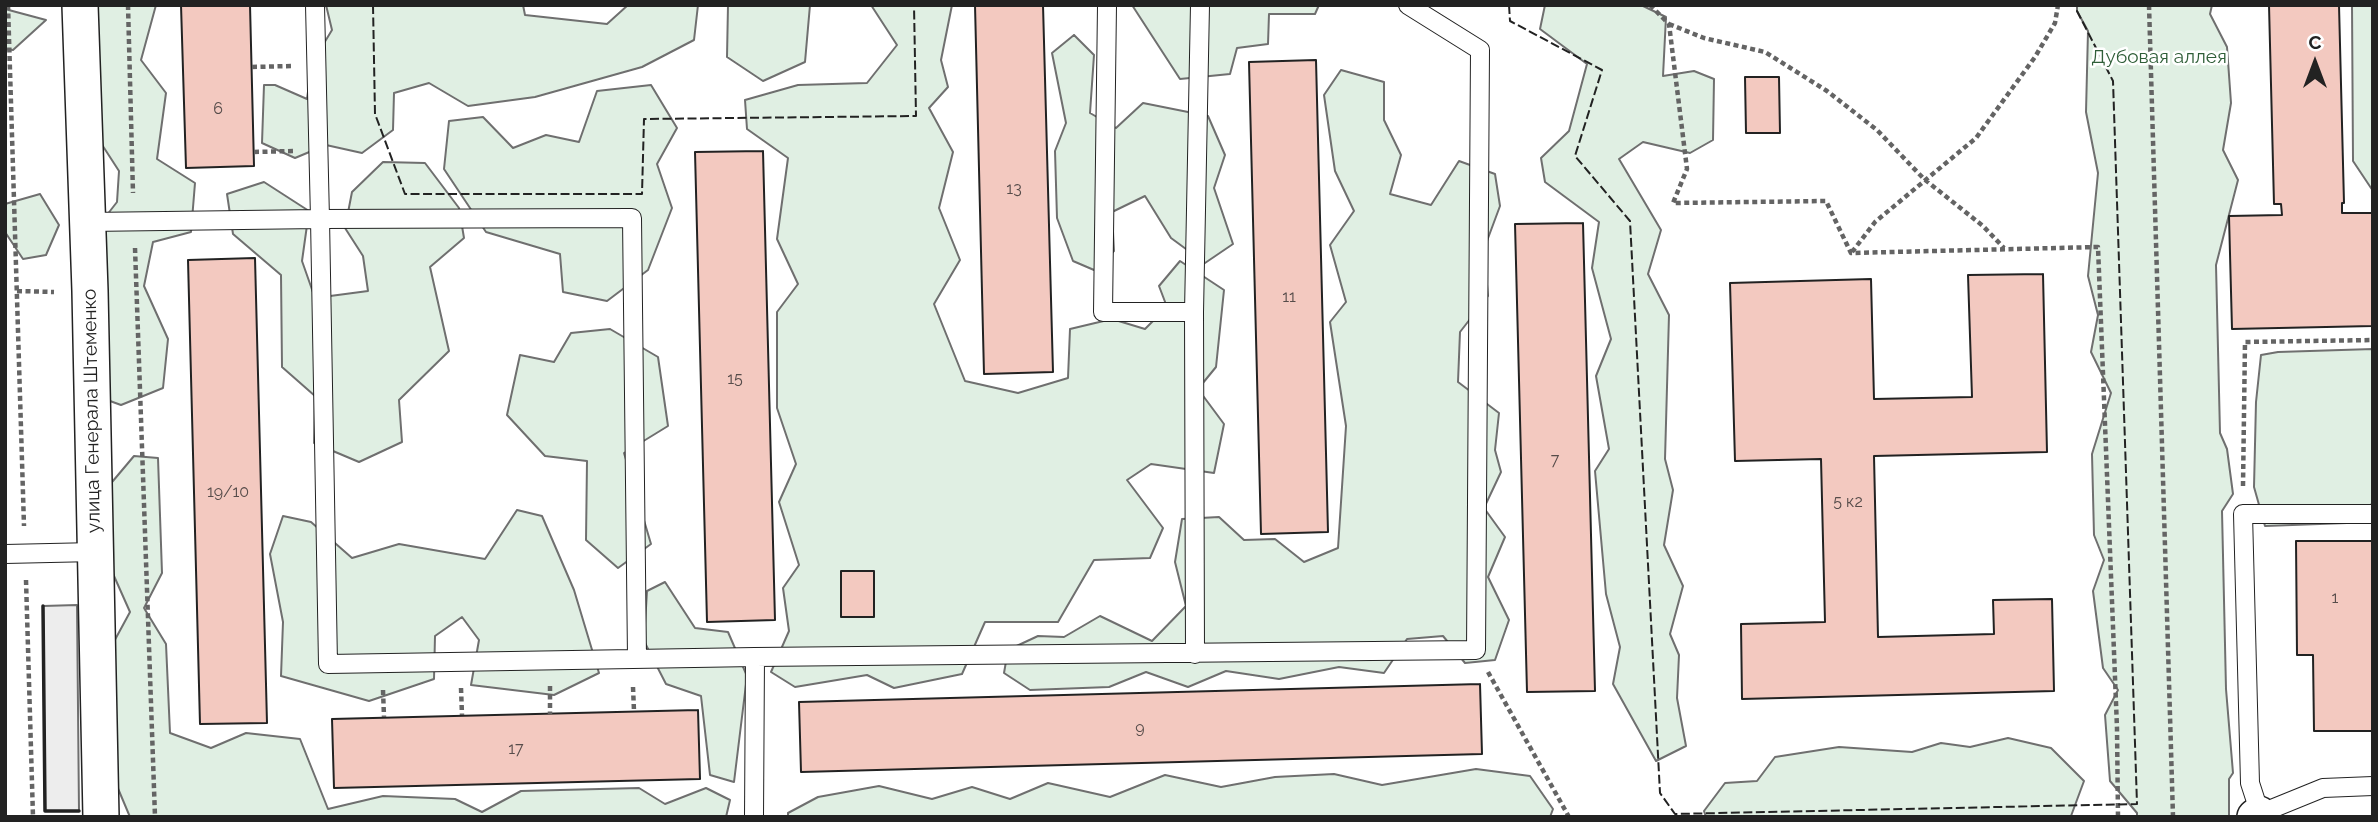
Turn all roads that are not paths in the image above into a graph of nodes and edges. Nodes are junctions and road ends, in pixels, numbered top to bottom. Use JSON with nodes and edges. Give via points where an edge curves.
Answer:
{"nodes":[{"id":1,"x":80,"y":5,"type":"edge"},
{"id":2,"x":315,"y":5,"type":"edge"},
{"id":3,"x":1107,"y":5,"type":"edge"},
{"id":4,"x":1200,"y":5,"type":"edge"},
{"id":5,"x":1408,"y":5,"type":"edge"},
{"id":6,"x":320,"y":219,"type":"junction"},
{"id":7,"x":87,"y":222,"type":"junction"},
{"id":8,"x":1194,"y":312,"type":"junction"},
{"id":9,"x":2373,"y":514,"type":"edge"},
{"id":10,"x":95,"y":552,"type":"junction"},
{"id":11,"x":5,"y":554,"type":"edge"},
{"id":12,"x":1195,"y":654,"type":"junction"},
{"id":13,"x":755,"y":657,"type":"junction"},
{"id":14,"x":637,"y":658,"type":"junction"},
{"id":15,"x":2373,"y":786,"type":"edge"},
{"id":16,"x":2258,"y":816,"type":"edge"},
{"id":17,"x":101,"y":817,"type":"edge"},
{"id":18,"x":754,"y":817,"type":"edge"}],
"edges":[{"from":1,"to":7,"type":"street","name":"улица Генерала Штеменко"},
{"from":2,"to":6,"type":"lane"},
{"from":3,"to":8,"type":"lane","via":[[1103,312]]},
{"from":4,"to":8,"type":"lane"},
{"from":5,"to":12,"type":"lane","via":[[1480,50],[1476,650]]},
{"from":6,"to":7,"type":"lane"},
{"from":6,"to":14,"type":"lane","via":[[632,218]]},
{"from":6,"to":14,"type":"lane","via":[[328,664]]},
{"from":7,"to":10,"type":"street","name":"улица Генерала Штеменко"},
{"from":8,"to":12,"type":"lane"},
{"from":9,"to":16,"type":"lane","via":[[2243,514],[2250,783]]},
{"from":10,"to":11,"type":"lane"},
{"from":10,"to":17,"type":"street","name":"улица Генерала Штеменко"},
{"from":12,"to":13,"type":"lane"},
{"from":13,"to":14,"type":"lane"},
{"from":13,"to":18,"type":"lane"},
{"from":15,"to":16,"type":"lane","via":[[2323,788]]}]}
